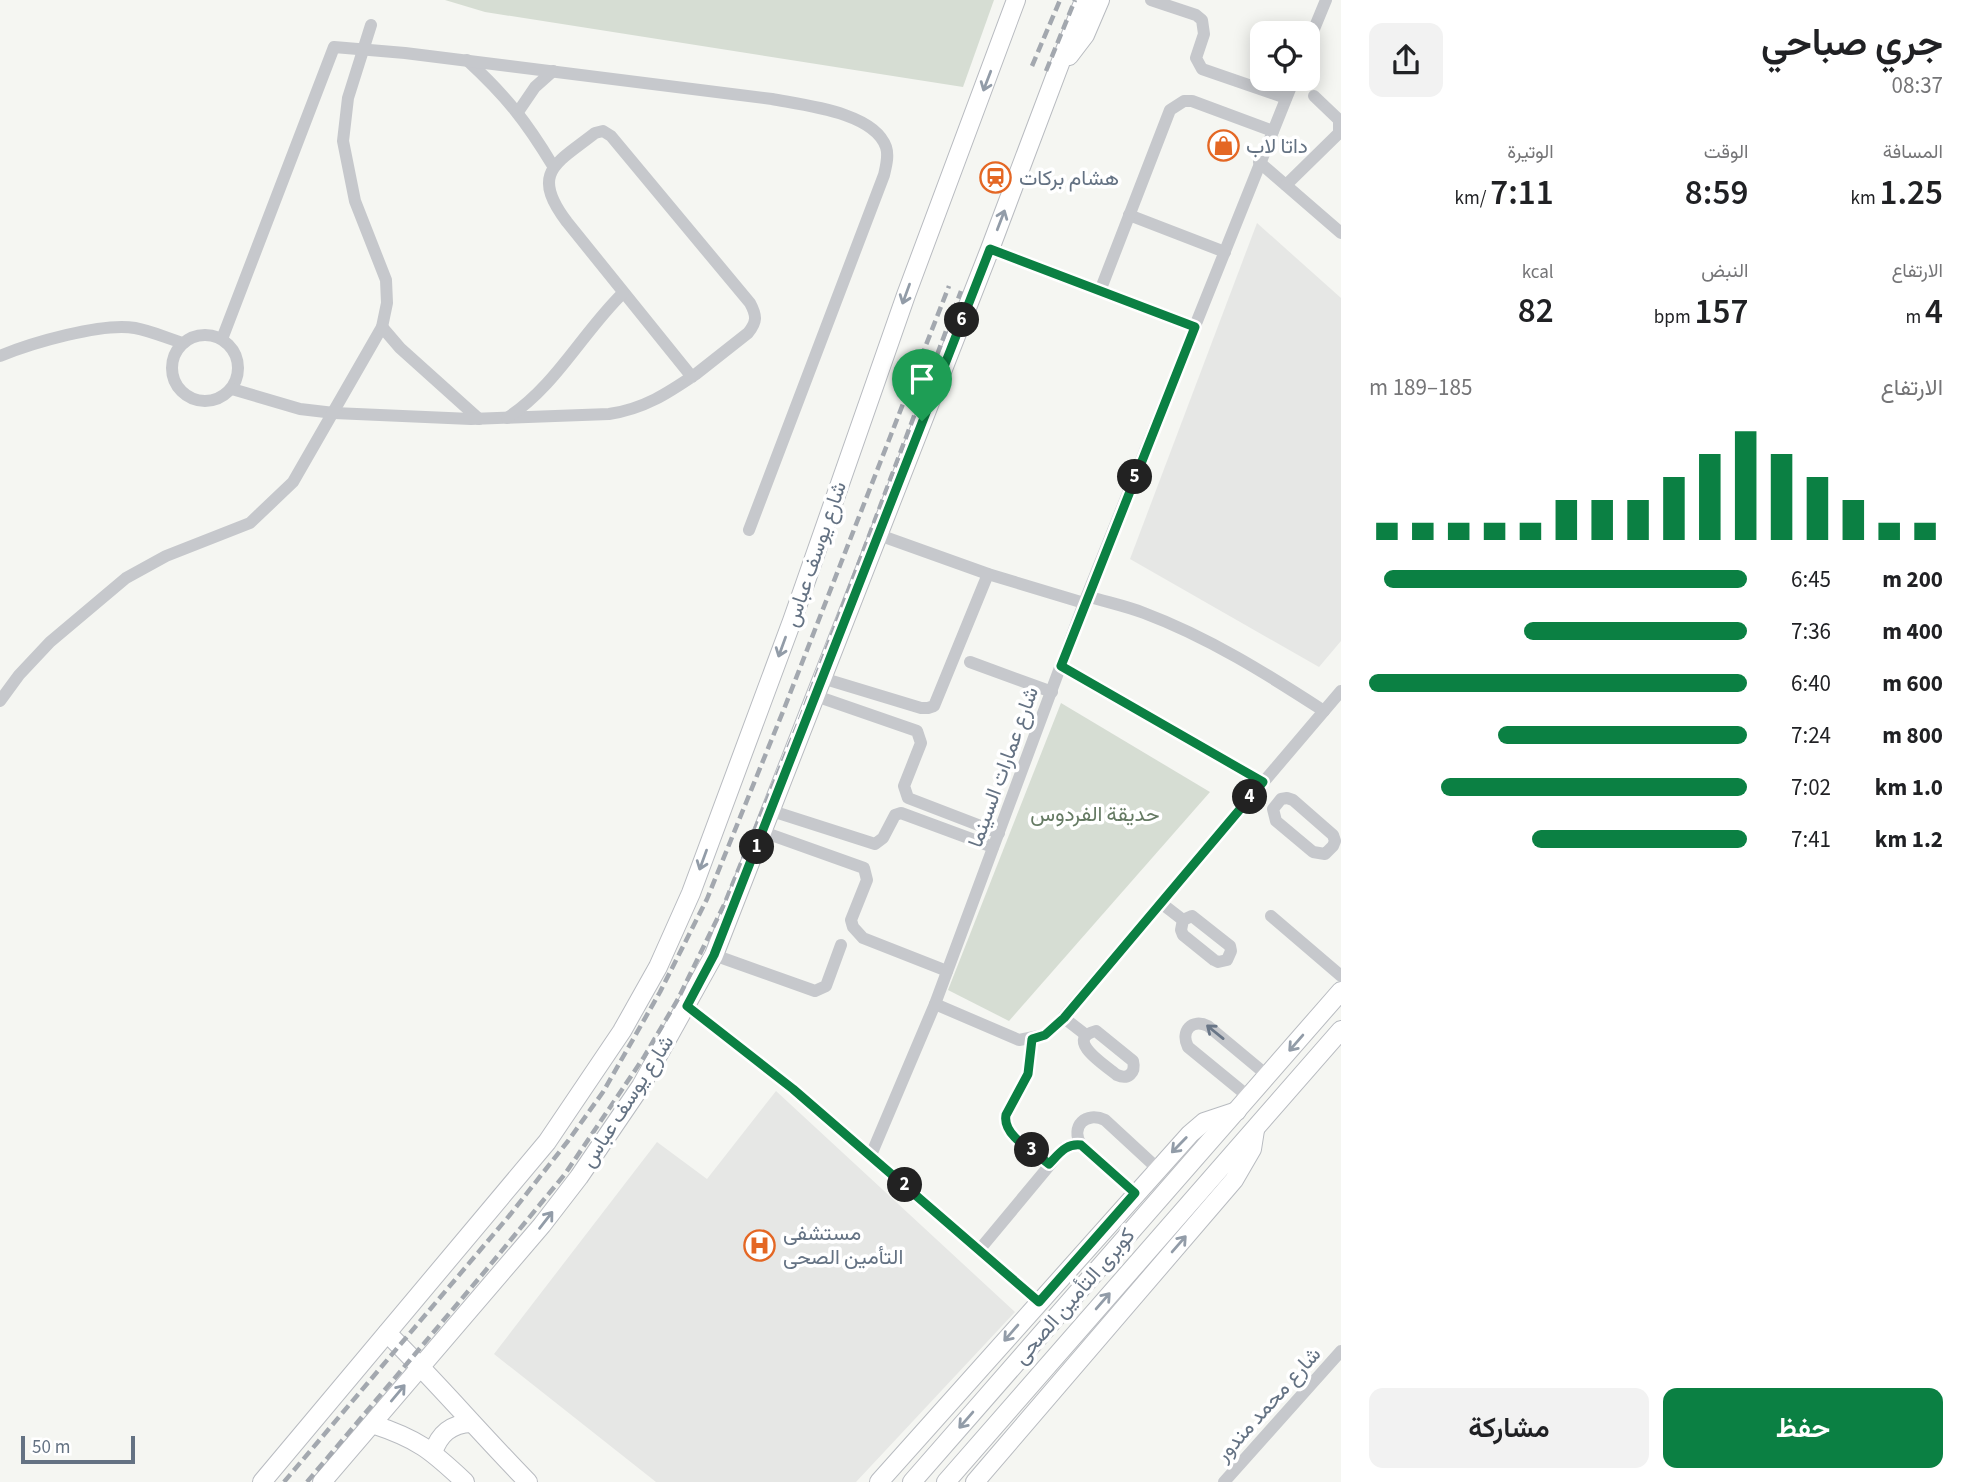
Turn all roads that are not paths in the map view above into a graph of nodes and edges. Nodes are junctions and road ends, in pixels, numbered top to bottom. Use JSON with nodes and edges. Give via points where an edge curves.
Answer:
{"nodes":[{"id":1,"x":1084,"y":0,"type":"edge"},
{"id":2,"x":1100,"y":0,"type":"edge"},
{"id":3,"x":1151,"y":0,"type":"edge"},
{"id":4,"x":1326,"y":0,"type":"edge"},
{"id":5,"x":1016,"y":6,"type":"edge"},
{"id":6,"x":1317,"y":21,"type":"edge"},
{"id":7,"x":371,"y":26,"type":"dead end"},
{"id":8,"x":364,"y":50,"type":"junction"},
{"id":9,"x":467,"y":60,"type":"junction"},
{"id":10,"x":1059,"y":66,"type":"junction"},
{"id":11,"x":553,"y":71,"type":"junction"},
{"id":12,"x":1289,"y":91,"type":"edge"},
{"id":13,"x":1314,"y":96,"type":"dead end"},
{"id":14,"x":1286,"y":98,"type":"junction"},
{"id":15,"x":518,"y":112,"type":"junction"},
{"id":16,"x":1273,"y":131,"type":"junction"},
{"id":17,"x":1259,"y":162,"type":"junction"},
{"id":18,"x":553,"y":166,"type":"junction"},
{"id":19,"x":1286,"y":185,"type":"junction"},
{"id":20,"x":1129,"y":215,"type":"junction"},
{"id":21,"x":1341,"y":233,"type":"edge"},
{"id":22,"x":990,"y":249,"type":"junction"},
{"id":23,"x":1225,"y":252,"type":"junction"},
{"id":24,"x":1100,"y":291,"type":"junction"},
{"id":25,"x":623,"y":293,"type":"junction"},
{"id":26,"x":382,"y":327,"type":"junction"},
{"id":27,"x":1195,"y":327,"type":"junction"},
{"id":28,"x":222,"y":340,"type":"junction"},
{"id":29,"x":183,"y":344,"type":"junction"},
{"id":30,"x":0,"y":356,"type":"edge"},
{"id":31,"x":692,"y":377,"type":"junction"},
{"id":32,"x":232,"y":389,"type":"junction"},
{"id":33,"x":334,"y":413,"type":"junction"},
{"id":34,"x":506,"y":418,"type":"junction"},
{"id":35,"x":479,"y":419,"type":"junction"},
{"id":36,"x":749,"y":530,"type":"dead end"},
{"id":37,"x":879,"y":535,"type":"junction"},
{"id":38,"x":988,"y":574,"type":"junction"},
{"id":39,"x":1086,"y":600,"type":"junction"},
{"id":40,"x":970,"y":662,"type":"dead end"},
{"id":41,"x":1061,"y":666,"type":"junction"},
{"id":42,"x":822,"y":678,"type":"junction"},
{"id":43,"x":1341,"y":691,"type":"edge"},
{"id":44,"x":1052,"y":692,"type":"junction"},
{"id":45,"x":816,"y":696,"type":"junction"},
{"id":46,"x":0,"y":701,"type":"edge"},
{"id":47,"x":1324,"y":711,"type":"junction"},
{"id":48,"x":1260,"y":785,"type":"junction"},
{"id":49,"x":1276,"y":803,"type":"junction"},
{"id":50,"x":772,"y":811,"type":"junction"},
{"id":51,"x":763,"y":832,"type":"junction"},
{"id":52,"x":999,"y":832,"type":"junction"},
{"id":53,"x":993,"y":847,"type":"junction"},
{"id":54,"x":1161,"y":903,"type":"junction"},
{"id":55,"x":1272,"y":916,"type":"dead end"},
{"id":56,"x":1183,"y":920,"type":"dead end"},
{"id":57,"x":841,"y":945,"type":"dead end"},
{"id":58,"x":714,"y":955,"type":"junction"},
{"id":59,"x":947,"y":971,"type":"junction"},
{"id":60,"x":1341,"y":976,"type":"edge"},
{"id":61,"x":1341,"y":991,"type":"edge"},
{"id":62,"x":935,"y":1004,"type":"junction"},
{"id":63,"x":687,"y":1006,"type":"junction"},
{"id":64,"x":1064,"y":1018,"type":"junction"},
{"id":65,"x":1341,"y":1030,"type":"edge"},
{"id":66,"x":1086,"y":1035,"type":"dead end"},
{"id":67,"x":1032,"y":1039,"type":"junction"},
{"id":68,"x":1268,"y":1076,"type":"junction"},
{"id":69,"x":1249,"y":1097,"type":"junction"},
{"id":70,"x":1237,"y":1111,"type":"junction"},
{"id":71,"x":1256,"y":1126,"type":"junction"},
{"id":72,"x":1081,"y":1145,"type":"junction"},
{"id":73,"x":871,"y":1155,"type":"junction"},
{"id":74,"x":1049,"y":1164,"type":"junction"},
{"id":75,"x":1157,"y":1168,"type":"junction"},
{"id":76,"x":1135,"y":1193,"type":"junction"},
{"id":77,"x":980,"y":1249,"type":"junction"},
{"id":78,"x":1039,"y":1302,"type":"junction"},
{"id":79,"x":387,"y":1333,"type":"junction"},
{"id":80,"x":1339,"y":1357,"type":"edge"},
{"id":81,"x":421,"y":1366,"type":"junction"},
{"id":82,"x":471,"y":1423,"type":"junction"},
{"id":83,"x":372,"y":1424,"type":"junction"},
{"id":84,"x":433,"y":1453,"type":"junction"},
{"id":85,"x":262,"y":1482,"type":"edge"},
{"id":86,"x":322,"y":1482,"type":"edge"},
{"id":87,"x":465,"y":1482,"type":"edge"},
{"id":88,"x":528,"y":1482,"type":"edge"},
{"id":89,"x":879,"y":1482,"type":"edge"},
{"id":90,"x":912,"y":1482,"type":"edge"},
{"id":91,"x":946,"y":1482,"type":"edge"},
{"id":92,"x":975,"y":1482,"type":"edge"},
{"id":93,"x":1224,"y":1482,"type":"edge"}],
"edges":[{"from":1,"to":10,"type":"main road"},
{"from":2,"to":10,"type":"main road","name":"شارع يوسف عباس","via":[[1084,35]]},
{"from":3,"to":14,"type":"street","via":[[1202,20],[1204,34],[1196,58],[1202,69]]},
{"from":4,"to":6,"type":"street"},
{"from":5,"to":79,"type":"main road","name":"شارع يوسف عباس","one_way":true,"via":[[906,295],[778,660],[691,893],[658,967],[622,1031],[547,1142]]},
{"from":7,"to":8,"type":"street"},
{"from":8,"to":9,"type":"street"},
{"from":8,"to":26,"type":"street","via":[[348,98],[343,141],[355,201],[386,280]]},
{"from":8,"to":28,"type":"street","via":[[334,47]]},
{"from":9,"to":11,"type":"street"},
{"from":9,"to":15,"type":"street"},
{"from":22,"to":10,"type":"main road","name":"شارع يوسف عباس","one_way":true},
{"from":11,"to":15,"type":"street"},
{"from":11,"to":36,"type":"street","via":[[815,107],[868,125],[886,146],[888,156],[879,189]]},
{"from":12,"to":14,"type":"street","name":"شارع عمارات السينما"},
{"from":13,"to":19,"type":"street","via":[[1339,120],[1339,133]]},
{"from":14,"to":16,"type":"street","name":"شارع عمارات السينما"},
{"from":15,"to":18,"type":"street"},
{"from":16,"to":17,"type":"street","name":"شارع عمارات السينما"},
{"from":16,"to":20,"type":"street","via":[[1192,101],[1177,104],[1170,110]]},
{"from":17,"to":19,"type":"street"},
{"from":17,"to":23,"type":"street","name":"شارع عمارات السينما"},
{"from":18,"to":25,"type":"street","via":[[548,183],[556,208]]},
{"from":18,"to":31,"type":"street","via":[[595,134],[603,131],[611,136],[750,303],[754,327]]},
{"from":19,"to":21,"type":"street"},
{"from":20,"to":23,"type":"street"},
{"from":20,"to":24,"type":"street"},
{"from":22,"to":24,"type":"street"},
{"from":22,"to":37,"type":"main road","name":"شارع يوسف عباس"},
{"from":23,"to":27,"type":"street","name":"شارع عمارات السينما"},
{"from":24,"to":27,"type":"street"},
{"from":25,"to":31,"type":"street"},
{"from":25,"to":34,"type":"street","via":[[542,390]]},
{"from":26,"to":33,"type":"street"},
{"from":26,"to":35,"type":"street"},
{"from":27,"to":39,"type":"street","name":"شارع عمارات السينما"},
{"from":28,"to":29,"type":"street","via":[[202,335]]},
{"from":28,"to":32,"type":"street","via":[[237,357],[239,368]]},
{"from":29,"to":30,"type":"street","via":[[119,327],[49,340]]},
{"from":29,"to":32,"type":"street","via":[[176,352],[172,372],[181,392],[201,402],[223,397]]},
{"from":31,"to":34,"type":"street","via":[[630,411]]},
{"from":32,"to":33,"type":"street","via":[[300,409]]},
{"from":33,"to":35,"type":"street"},
{"from":33,"to":46,"type":"street","via":[[293,482],[250,523],[166,556],[126,578],[51,642]]},
{"from":34,"to":35,"type":"street"},
{"from":37,"to":38,"type":"street"},
{"from":37,"to":42,"type":"main road","name":"شارع يوسف عباس"},
{"from":38,"to":39,"type":"street"},
{"from":38,"to":42,"type":"street","via":[[934,706],[921,708]]},
{"from":39,"to":41,"type":"street","name":"شارع عمارات السينما"},
{"from":39,"to":47,"type":"street","via":[[1144,613],[1196,636]]},
{"from":40,"to":44,"type":"street"},
{"from":41,"to":44,"type":"street","name":"شارع عمارات السينما"},
{"from":41,"to":48,"type":"street"},
{"from":42,"to":45,"type":"main road","name":"شارع يوسف عباس"},
{"from":43,"to":47,"type":"street"},
{"from":44,"to":52,"type":"street","name":"شارع عمارات السينما"},
{"from":45,"to":50,"type":"main road","name":"شارع يوسف عباس"},
{"from":45,"to":52,"type":"street","via":[[917,731],[921,743],[904,786],[908,798]]},
{"from":47,"to":48,"type":"street"},
{"from":48,"to":49,"type":"street"},
{"from":48,"to":54,"type":"street"},
{"from":49,"to":49,"type":"street","via":[[1293,800],[1329,830],[1335,841],[1330,851],[1313,852],[1276,821]]},
{"from":50,"to":51,"type":"main road","name":"شارع يوسف عباس"},
{"from":50,"to":53,"type":"street","via":[[875,845],[901,813]]},
{"from":51,"to":58,"type":"main road","name":"شارع يوسف عباس"},
{"from":51,"to":59,"type":"street","via":[[864,868],[867,880],[851,920],[857,933]]},
{"from":52,"to":53,"type":"street","name":"شارع عمارات السينما"},
{"from":53,"to":59,"type":"street","name":"شارع عمارات السينما"},
{"from":54,"to":56,"type":"street"},
{"from":54,"to":64,"type":"street"},
{"from":55,"to":60,"type":"street"},
{"from":57,"to":58,"type":"street","via":[[826,986],[815,991]]},
{"from":58,"to":63,"type":"main road","name":"شارع يوسف عباس"},
{"from":59,"to":62,"type":"street","name":"شارع عمارات السينما"},
{"from":61,"to":68,"type":"main road","name":"كوبرى التأمين الصحى","one_way":true},
{"from":62,"to":67,"type":"street","via":[[1019,1040]]},
{"from":62,"to":73,"type":"street","name":"شارع عمارات السينما"},
{"from":63,"to":73,"type":"street"},
{"from":81,"to":63,"type":"main road","name":"شارع يوسف عباس","one_way":true,"via":[[579,1177],[641,1086]]},
{"from":64,"to":66,"type":"street"},
{"from":64,"to":67,"type":"street","via":[[1045,1035]]},
{"from":65,"to":71,"type":"main road","name":"كوبرى التأمين الصحى"},
{"from":67,"to":74,"type":"street","via":[[1028,1074],[1005,1122],[1008,1131]]},
{"from":68,"to":69,"type":"main road","name":"كوبرى التأمين الصحى"},
{"from":68,"to":69,"type":"street","one_way":true,"via":[[1208,1026],[1188,1027],[1184,1040],[1188,1047]]},
{"from":69,"to":70,"type":"main road","name":"كوبرى التأمين الصحى"},
{"from":70,"to":75,"type":"main road","one_way":true,"via":[[1204,1122]]},
{"from":70,"to":90,"type":"main road","name":"كوبرى التأمين الصحى","one_way":true},
{"from":91,"to":71,"type":"main road","name":"كوبرى التأمين الصحى","one_way":true},
{"from":92,"to":71,"type":"main road","one_way":true,"via":[[1234,1180],[1252,1149]]},
{"from":72,"to":74,"type":"street","via":[[1064,1148]]},
{"from":72,"to":75,"type":"street","via":[[1077,1129],[1081,1121],[1097,1116]]},
{"from":72,"to":76,"type":"street"},
{"from":73,"to":77,"type":"street"},
{"from":74,"to":77,"type":"street"},
{"from":75,"to":76,"type":"main road"},
{"from":76,"to":78,"type":"main road"},
{"from":77,"to":78,"type":"street"},
{"from":78,"to":89,"type":"main road","one_way":true},
{"from":79,"to":81,"type":"main road"},
{"from":79,"to":85,"type":"main road","name":"شارع يوسف عباس"},
{"from":80,"to":93,"type":"street","name":"شارع محمد مندور"},
{"from":81,"to":82,"type":"main road"},
{"from":83,"to":81,"type":"main road","name":"شارع يوسف عباس","one_way":true},
{"from":82,"to":84,"type":"main road","via":[[446,1430]]},
{"from":82,"to":88,"type":"main road"},
{"from":83,"to":84,"type":"main road","via":[[401,1433]]},
{"from":83,"to":86,"type":"main road","name":"شارع يوسف عباس"},
{"from":84,"to":87,"type":"main road"}]}
